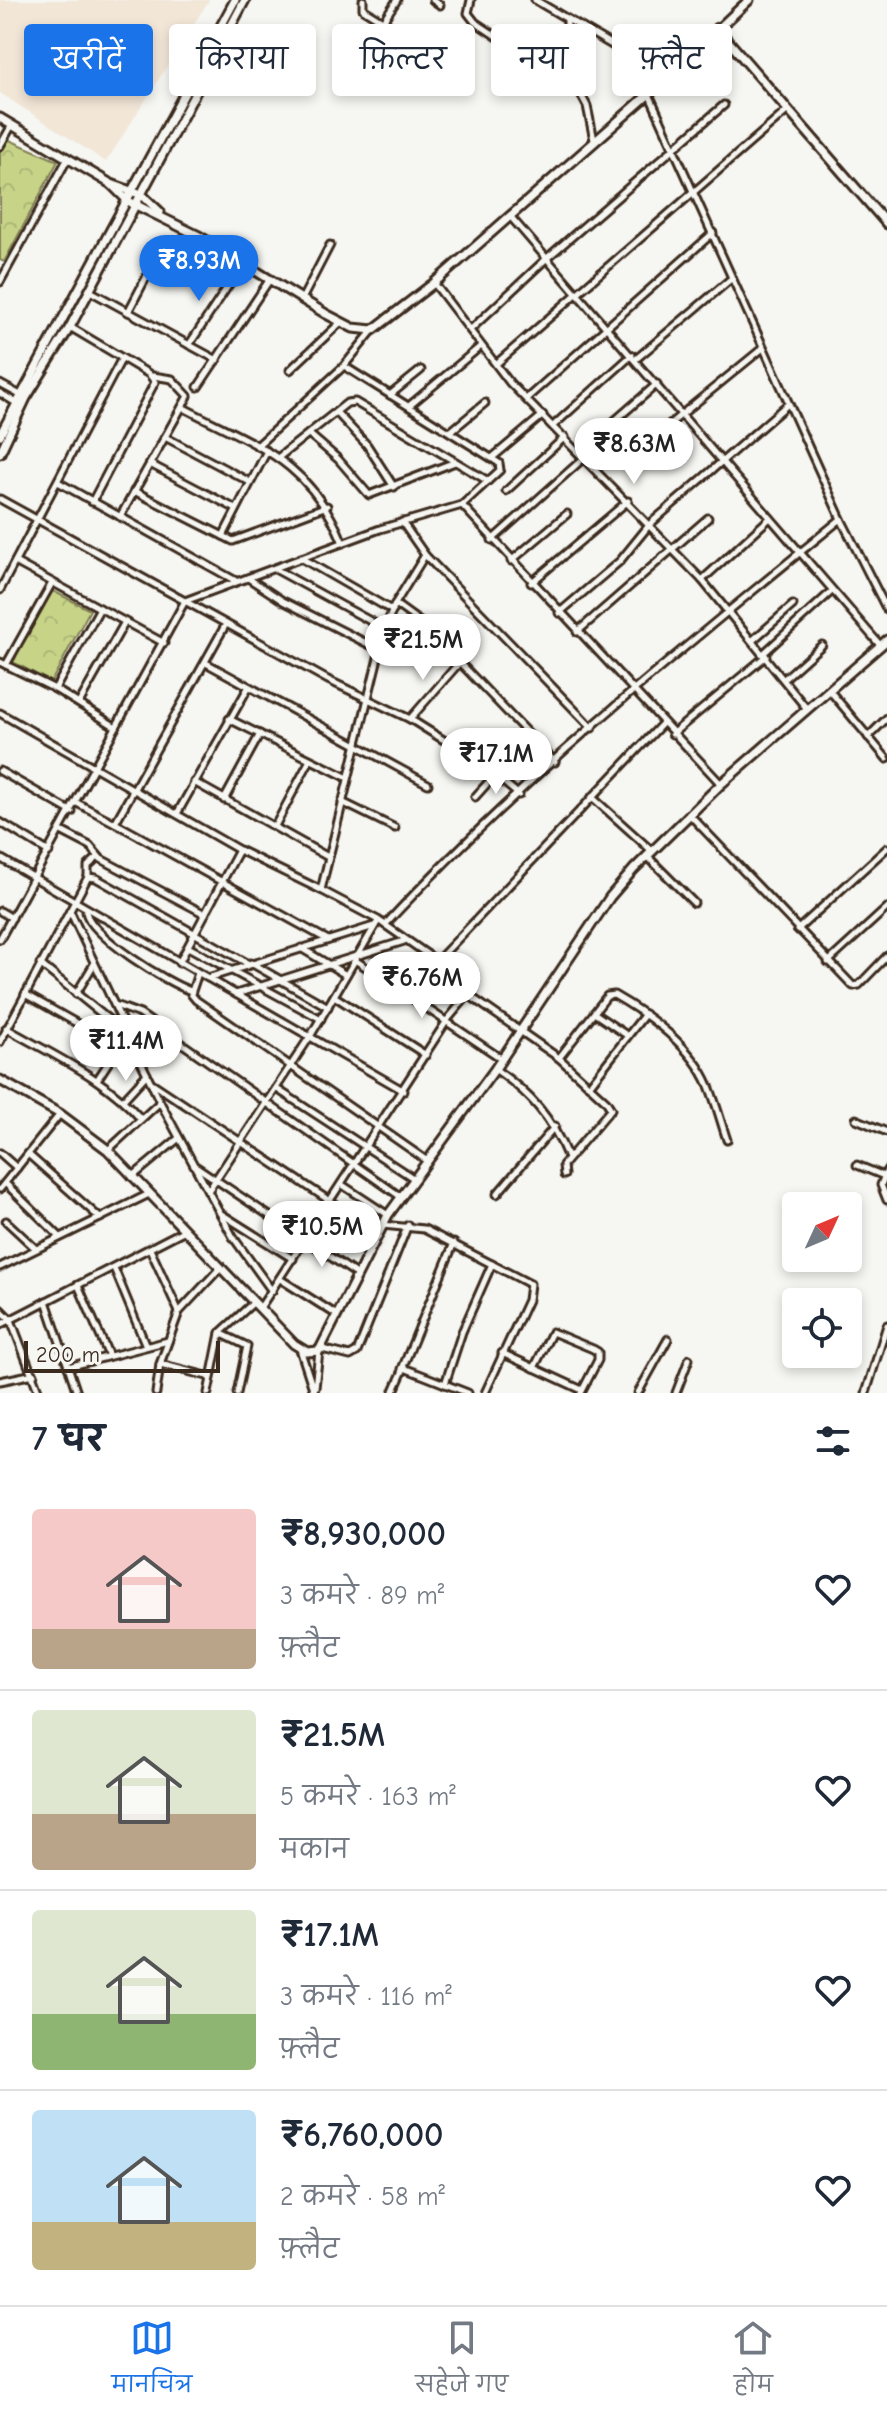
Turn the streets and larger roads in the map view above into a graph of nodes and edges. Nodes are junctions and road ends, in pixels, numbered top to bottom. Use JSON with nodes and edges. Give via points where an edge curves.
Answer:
{"nodes":[{"id":1,"x":235,"y":0,"type":"edge"},
{"id":2,"x":245,"y":0,"type":"edge"},
{"id":3,"x":363,"y":0,"type":"edge"},
{"id":4,"x":397,"y":0,"type":"edge"},
{"id":5,"x":433,"y":0,"type":"edge"},
{"id":6,"x":471,"y":0,"type":"edge"},
{"id":7,"x":535,"y":0,"type":"edge"},
{"id":8,"x":749,"y":0,"type":"edge"},
{"id":9,"x":440,"y":5,"type":"dead end"},
{"id":10,"x":567,"y":19,"type":"junction"},
{"id":11,"x":383,"y":21,"type":"junction"},
{"id":12,"x":388,"y":24,"type":"edge"},
{"id":13,"x":567,"y":24,"type":"edge"},
{"id":14,"x":722,"y":24,"type":"edge"},
{"id":15,"x":491,"y":32,"type":"edge"},
{"id":16,"x":612,"y":45,"type":"edge"},
{"id":17,"x":732,"y":45,"type":"edge"},
{"id":18,"x":581,"y":96,"type":"edge"},
{"id":19,"x":647,"y":96,"type":"edge"},
{"id":20,"x":650,"y":96,"type":"edge"},
{"id":21,"x":724,"y":105,"type":"dead end"},
{"id":22,"x":788,"y":110,"type":"junction"},
{"id":23,"x":0,"y":118,"type":"edge"},
{"id":24,"x":12,"y":125,"type":"junction"},
{"id":25,"x":594,"y":140,"type":"junction"},
{"id":26,"x":0,"y":146,"type":"edge"},
{"id":27,"x":675,"y":149,"type":"junction"},
{"id":28,"x":68,"y":158,"type":"junction"},
{"id":29,"x":111,"y":184,"type":"junction"},
{"id":30,"x":694,"y":190,"type":"junction"},
{"id":31,"x":133,"y":191,"type":"junction"},
{"id":32,"x":142,"y":195,"type":"junction"},
{"id":33,"x":128,"y":201,"type":"junction"},
{"id":34,"x":136,"y":205,"type":"junction"},
{"id":35,"x":164,"y":216,"type":"junction"},
{"id":36,"x":510,"y":216,"type":"junction"},
{"id":37,"x":887,"y":224,"type":"edge"},
{"id":38,"x":713,"y":233,"type":"junction"},
{"id":39,"x":330,"y":245,"type":"dead end"},
{"id":40,"x":546,"y":259,"type":"junction"},
{"id":41,"x":3,"y":269,"type":"edge"},
{"id":42,"x":149,"y":272,"type":"dead end"},
{"id":43,"x":234,"y":277,"type":"dead end"},
{"id":44,"x":732,"y":278,"type":"junction"},
{"id":45,"x":270,"y":279,"type":"junction"},
{"id":46,"x":0,"y":282,"type":"edge"},
{"id":47,"x":434,"y":283,"type":"junction"},
{"id":48,"x":90,"y":291,"type":"junction"},
{"id":49,"x":577,"y":291,"type":"junction"},
{"id":50,"x":302,"y":299,"type":"junction"},
{"id":51,"x":128,"y":312,"type":"junction"},
{"id":52,"x":341,"y":322,"type":"junction"},
{"id":53,"x":607,"y":325,"type":"junction"},
{"id":54,"x":70,"y":327,"type":"junction"},
{"id":55,"x":373,"y":330,"type":"junction"},
{"id":56,"x":470,"y":330,"type":"junction"},
{"id":57,"x":189,"y":345,"type":"junction"},
{"id":58,"x":481,"y":346,"type":"junction"},
{"id":59,"x":763,"y":348,"type":"junction"},
{"id":60,"x":634,"y":357,"type":"junction"},
{"id":61,"x":122,"y":358,"type":"junction"},
{"id":62,"x":217,"y":360,"type":"junction"},
{"id":63,"x":496,"y":365,"type":"junction"},
{"id":64,"x":344,"y":366,"type":"junction"},
{"id":65,"x":290,"y":370,"type":"dead end"},
{"id":66,"x":421,"y":370,"type":"dead end"},
{"id":67,"x":153,"y":376,"type":"junction"},
{"id":68,"x":0,"y":384,"type":"edge"},
{"id":69,"x":657,"y":384,"type":"junction"},
{"id":70,"x":198,"y":387,"type":"dead end"},
{"id":71,"x":0,"y":393,"type":"edge"},
{"id":72,"x":390,"y":395,"type":"junction"},
{"id":73,"x":23,"y":396,"type":"junction"},
{"id":74,"x":526,"y":399,"type":"junction"},
{"id":75,"x":485,"y":403,"type":"dead end"},
{"id":76,"x":788,"y":404,"type":"junction"},
{"id":77,"x":19,"y":405,"type":"junction"},
{"id":78,"x":409,"y":406,"type":"junction"},
{"id":79,"x":182,"y":407,"type":"junction"},
{"id":80,"x":336,"y":412,"type":"junction"},
{"id":81,"x":681,"y":413,"type":"junction"},
{"id":82,"x":543,"y":415,"type":"junction"},
{"id":83,"x":553,"y":426,"type":"junction"},
{"id":84,"x":450,"y":432,"type":"junction"},
{"id":85,"x":309,"y":434,"type":"junction"},
{"id":86,"x":0,"y":435,"type":"edge"},
{"id":87,"x":165,"y":437,"type":"junction"},
{"id":88,"x":565,"y":437,"type":"junction"},
{"id":89,"x":649,"y":441,"type":"dead end"},
{"id":90,"x":257,"y":446,"type":"junction"},
{"id":91,"x":267,"y":451,"type":"junction"},
{"id":92,"x":0,"y":453,"type":"edge"},
{"id":93,"x":582,"y":454,"type":"junction"},
{"id":94,"x":279,"y":457,"type":"junction"},
{"id":95,"x":492,"y":458,"type":"junction"},
{"id":96,"x":723,"y":460,"type":"junction"},
{"id":97,"x":456,"y":461,"type":"junction"},
{"id":98,"x":150,"y":464,"type":"junction"},
{"id":99,"x":488,"y":481,"type":"junction"},
{"id":100,"x":58,"y":482,"type":"junction"},
{"id":101,"x":250,"y":482,"type":"junction"},
{"id":102,"x":394,"y":487,"type":"junction"},
{"id":103,"x":134,"y":491,"type":"junction"},
{"id":104,"x":506,"y":491,"type":"dead end"},
{"id":105,"x":0,"y":499,"type":"edge"},
{"id":106,"x":628,"y":501,"type":"junction"},
{"id":107,"x":92,"y":502,"type":"junction"},
{"id":108,"x":462,"y":505,"type":"junction"},
{"id":109,"x":327,"y":506,"type":"junction"},
{"id":110,"x":236,"y":509,"type":"junction"},
{"id":111,"x":567,"y":514,"type":"dead end"},
{"id":112,"x":120,"y":517,"type":"junction"},
{"id":113,"x":708,"y":518,"type":"dead end"},
{"id":114,"x":770,"y":518,"type":"junction"},
{"id":115,"x":841,"y":519,"type":"junction"},
{"id":116,"x":38,"y":521,"type":"junction"},
{"id":117,"x":402,"y":522,"type":"junction"},
{"id":118,"x":650,"y":524,"type":"junction"},
{"id":119,"x":223,"y":536,"type":"junction"},
{"id":120,"x":492,"y":540,"type":"junction"},
{"id":121,"x":343,"y":543,"type":"junction"},
{"id":122,"x":673,"y":548,"type":"junction"},
{"id":123,"x":799,"y":553,"type":"junction"},
{"id":124,"x":425,"y":555,"type":"junction"},
{"id":125,"x":301,"y":557,"type":"junction"},
{"id":126,"x":511,"y":561,"type":"junction"},
{"id":127,"x":15,"y":562,"type":"junction"},
{"id":128,"x":274,"y":568,"type":"junction"},
{"id":129,"x":248,"y":577,"type":"junction"},
{"id":130,"x":702,"y":580,"type":"junction"},
{"id":131,"x":237,"y":581,"type":"junction"},
{"id":132,"x":52,"y":583,"type":"junction"},
{"id":133,"x":531,"y":583,"type":"junction"},
{"id":134,"x":0,"y":590,"type":"edge"},
{"id":135,"x":832,"y":591,"type":"junction"},
{"id":136,"x":185,"y":601,"type":"junction"},
{"id":137,"x":793,"y":605,"type":"dead end"},
{"id":138,"x":100,"y":608,"type":"junction"},
{"id":139,"x":394,"y":608,"type":"junction"},
{"id":140,"x":887,"y":610,"type":"edge"},
{"id":141,"x":730,"y":612,"type":"junction"},
{"id":142,"x":559,"y":613,"type":"junction"},
{"id":143,"x":125,"y":622,"type":"junction"},
{"id":144,"x":226,"y":624,"type":"junction"},
{"id":145,"x":385,"y":629,"type":"junction"},
{"id":146,"x":577,"y":632,"type":"junction"},
{"id":147,"x":753,"y":640,"type":"junction"},
{"id":148,"x":884,"y":642,"type":"edge"},
{"id":149,"x":164,"y":643,"type":"junction"},
{"id":150,"x":822,"y":645,"type":"dead end"},
{"id":151,"x":380,"y":650,"type":"junction"},
{"id":152,"x":765,"y":654,"type":"junction"},
{"id":153,"x":206,"y":663,"type":"junction"},
{"id":154,"x":459,"y":663,"type":"junction"},
{"id":155,"x":3,"y":664,"type":"edge"},
{"id":156,"x":784,"y":679,"type":"junction"},
{"id":157,"x":248,"y":688,"type":"junction"},
{"id":158,"x":55,"y":689,"type":"junction"},
{"id":159,"x":631,"y":690,"type":"junction"},
{"id":160,"x":830,"y":691,"type":"junction"},
{"id":161,"x":369,"y":699,"type":"junction"},
{"id":162,"x":79,"y":703,"type":"junction"},
{"id":163,"x":808,"y":710,"type":"junction"},
{"id":164,"x":0,"y":713,"type":"edge"},
{"id":165,"x":887,"y":718,"type":"edge"},
{"id":166,"x":229,"y":719,"type":"junction"},
{"id":167,"x":410,"y":719,"type":"junction"},
{"id":168,"x":662,"y":723,"type":"junction"},
{"id":169,"x":116,"y":727,"type":"junction"},
{"id":170,"x":592,"y":728,"type":"junction"},
{"id":171,"x":260,"y":734,"type":"junction"},
{"id":172,"x":672,"y":734,"type":"junction"},
{"id":173,"x":868,"y":737,"type":"junction"},
{"id":174,"x":354,"y":746,"type":"junction"},
{"id":175,"x":887,"y":759,"type":"edge"},
{"id":176,"x":310,"y":760,"type":"junction"},
{"id":177,"x":555,"y":762,"type":"junction"},
{"id":178,"x":94,"y":764,"type":"junction"},
{"id":179,"x":0,"y":771,"type":"edge"},
{"id":180,"x":494,"y":774,"type":"junction"},
{"id":181,"x":348,"y":778,"type":"junction"},
{"id":182,"x":194,"y":782,"type":"junction"},
{"id":183,"x":428,"y":784,"type":"dead end"},
{"id":184,"x":721,"y":784,"type":"junction"},
{"id":185,"x":134,"y":787,"type":"junction"},
{"id":186,"x":519,"y":795,"type":"junction"},
{"id":187,"x":475,"y":797,"type":"dead end"},
{"id":188,"x":592,"y":797,"type":"junction"},
{"id":189,"x":224,"y":800,"type":"junction"},
{"id":190,"x":342,"y":802,"type":"junction"},
{"id":191,"x":77,"y":803,"type":"junction"},
{"id":192,"x":72,"y":812,"type":"junction"},
{"id":193,"x":178,"y":812,"type":"junction"},
{"id":194,"x":689,"y":814,"type":"junction"},
{"id":195,"x":0,"y":822,"type":"edge"},
{"id":196,"x":115,"y":823,"type":"junction"},
{"id":197,"x":275,"y":826,"type":"junction"},
{"id":198,"x":395,"y":828,"type":"dead end"},
{"id":199,"x":61,"y":831,"type":"junction"},
{"id":200,"x":887,"y":848,"type":"edge"},
{"id":201,"x":239,"y":850,"type":"junction"},
{"id":202,"x":49,"y":852,"type":"junction"},
{"id":203,"x":650,"y":853,"type":"junction"},
{"id":204,"x":98,"y":857,"type":"junction"},
{"id":205,"x":328,"y":857,"type":"junction"},
{"id":206,"x":0,"y":858,"type":"edge"},
{"id":207,"x":88,"y":877,"type":"junction"},
{"id":208,"x":35,"y":878,"type":"junction"},
{"id":209,"x":223,"y":884,"type":"junction"},
{"id":210,"x":321,"y":890,"type":"junction"},
{"id":211,"x":73,"y":903,"type":"junction"},
{"id":212,"x":694,"y":903,"type":"dead end"},
{"id":213,"x":887,"y":908,"type":"edge"},
{"id":214,"x":69,"y":910,"type":"junction"},
{"id":215,"x":85,"y":910,"type":"junction"},
{"id":216,"x":0,"y":911,"type":"edge"},
{"id":217,"x":205,"y":914,"type":"junction"},
{"id":218,"x":12,"y":918,"type":"junction"},
{"id":219,"x":376,"y":923,"type":"junction"},
{"id":220,"x":385,"y":925,"type":"junction"},
{"id":221,"x":797,"y":930,"type":"junction"},
{"id":222,"x":194,"y":935,"type":"junction"},
{"id":223,"x":0,"y":939,"type":"edge"},
{"id":224,"x":328,"y":940,"type":"junction"},
{"id":225,"x":405,"y":940,"type":"junction"},
{"id":226,"x":188,"y":947,"type":"junction"},
{"id":227,"x":300,"y":948,"type":"junction"},
{"id":228,"x":355,"y":959,"type":"junction"},
{"id":229,"x":437,"y":961,"type":"junction"},
{"id":230,"x":886,"y":961,"type":"edge"},
{"id":231,"x":828,"y":962,"type":"junction"},
{"id":232,"x":95,"y":963,"type":"junction"},
{"id":233,"x":179,"y":963,"type":"junction"},
{"id":234,"x":249,"y":963,"type":"junction"},
{"id":235,"x":40,"y":964,"type":"junction"},
{"id":236,"x":329,"y":965,"type":"junction"},
{"id":237,"x":228,"y":971,"type":"junction"},
{"id":238,"x":198,"y":973,"type":"junction"},
{"id":239,"x":346,"y":975,"type":"junction"},
{"id":240,"x":208,"y":978,"type":"junction"},
{"id":241,"x":279,"y":979,"type":"junction"},
{"id":242,"x":258,"y":986,"type":"junction"},
{"id":243,"x":191,"y":991,"type":"junction"},
{"id":244,"x":25,"y":994,"type":"junction"},
{"id":245,"x":76,"y":994,"type":"junction"},
{"id":246,"x":236,"y":994,"type":"junction"},
{"id":247,"x":469,"y":994,"type":"junction"},
{"id":248,"x":334,"y":996,"type":"junction"},
{"id":249,"x":115,"y":1005,"type":"junction"},
{"id":250,"x":328,"y":1007,"type":"junction"},
{"id":251,"x":594,"y":1013,"type":"junction"},
{"id":252,"x":645,"y":1014,"type":"junction"},
{"id":253,"x":321,"y":1019,"type":"junction"},
{"id":254,"x":448,"y":1019,"type":"junction"},
{"id":255,"x":6,"y":1028,"type":"junction"},
{"id":256,"x":521,"y":1029,"type":"junction"},
{"id":257,"x":311,"y":1035,"type":"junction"},
{"id":258,"x":129,"y":1036,"type":"junction"},
{"id":259,"x":628,"y":1036,"type":"junction"},
{"id":260,"x":0,"y":1042,"type":"edge"},
{"id":261,"x":117,"y":1046,"type":"junction"},
{"id":262,"x":426,"y":1055,"type":"junction"},
{"id":263,"x":559,"y":1058,"type":"junction"},
{"id":264,"x":502,"y":1059,"type":"junction"},
{"id":265,"x":290,"y":1068,"type":"junction"},
{"id":266,"x":495,"y":1069,"type":"junction"},
{"id":267,"x":147,"y":1074,"type":"junction"},
{"id":268,"x":0,"y":1080,"type":"edge"},
{"id":269,"x":97,"y":1080,"type":"junction"},
{"id":270,"x":151,"y":1083,"type":"junction"},
{"id":271,"x":589,"y":1086,"type":"junction"},
{"id":272,"x":277,"y":1089,"type":"junction"},
{"id":273,"x":404,"y":1091,"type":"junction"},
{"id":274,"x":124,"y":1099,"type":"junction"},
{"id":275,"x":160,"y":1102,"type":"junction"},
{"id":276,"x":266,"y":1106,"type":"junction"},
{"id":277,"x":60,"y":1114,"type":"junction"},
{"id":278,"x":141,"y":1119,"type":"junction"},
{"id":279,"x":856,"y":1119,"type":"dead end"},
{"id":280,"x":555,"y":1126,"type":"junction"},
{"id":281,"x":380,"y":1128,"type":"junction"},
{"id":282,"x":887,"y":1132,"type":"edge"},
{"id":283,"x":179,"y":1138,"type":"junction"},
{"id":284,"x":727,"y":1140,"type":"dead end"},
{"id":285,"x":241,"y":1143,"type":"junction"},
{"id":286,"x":366,"y":1147,"type":"junction"},
{"id":287,"x":108,"y":1150,"type":"junction"},
{"id":288,"x":0,"y":1153,"type":"edge"},
{"id":289,"x":28,"y":1154,"type":"junction"},
{"id":290,"x":568,"y":1158,"type":"junction"},
{"id":291,"x":426,"y":1160,"type":"junction"},
{"id":292,"x":353,"y":1164,"type":"junction"},
{"id":293,"x":194,"y":1165,"type":"junction"},
{"id":294,"x":857,"y":1165,"type":"dead end"},
{"id":295,"x":17,"y":1168,"type":"junction"},
{"id":296,"x":886,"y":1172,"type":"edge"},
{"id":297,"x":564,"y":1175,"type":"dead end"},
{"id":298,"x":132,"y":1177,"type":"junction"},
{"id":299,"x":413,"y":1178,"type":"junction"},
{"id":300,"x":215,"y":1181,"type":"junction"},
{"id":301,"x":5,"y":1183,"type":"junction"},
{"id":302,"x":341,"y":1184,"type":"junction"},
{"id":303,"x":0,"y":1189,"type":"edge"},
{"id":304,"x":208,"y":1191,"type":"junction"},
{"id":305,"x":149,"y":1194,"type":"junction"},
{"id":306,"x":497,"y":1194,"type":"dead end"},
{"id":307,"x":401,"y":1197,"type":"junction"},
{"id":308,"x":887,"y":1200,"type":"edge"},
{"id":309,"x":330,"y":1204,"type":"junction"},
{"id":310,"x":220,"y":1213,"type":"junction"},
{"id":311,"x":388,"y":1215,"type":"junction"},
{"id":312,"x":100,"y":1218,"type":"junction"},
{"id":313,"x":6,"y":1221,"type":"dead end"},
{"id":314,"x":317,"y":1223,"type":"junction"},
{"id":315,"x":382,"y":1225,"type":"junction"},
{"id":316,"x":408,"y":1225,"type":"junction"},
{"id":317,"x":185,"y":1230,"type":"junction"},
{"id":318,"x":378,"y":1233,"type":"junction"},
{"id":319,"x":60,"y":1237,"type":"junction"},
{"id":320,"x":306,"y":1240,"type":"junction"},
{"id":321,"x":454,"y":1243,"type":"junction"},
{"id":322,"x":36,"y":1249,"type":"junction"},
{"id":323,"x":150,"y":1249,"type":"junction"},
{"id":324,"x":368,"y":1252,"type":"junction"},
{"id":325,"x":293,"y":1259,"type":"junction"},
{"id":326,"x":492,"y":1264,"type":"junction"},
{"id":327,"x":0,"y":1267,"type":"edge"},
{"id":328,"x":221,"y":1267,"type":"junction"},
{"id":329,"x":114,"y":1268,"type":"junction"},
{"id":330,"x":356,"y":1274,"type":"junction"},
{"id":331,"x":280,"y":1279,"type":"junction"},
{"id":332,"x":78,"y":1285,"type":"junction"},
{"id":333,"x":272,"y":1291,"type":"junction"},
{"id":334,"x":46,"y":1301,"type":"junction"},
{"id":335,"x":257,"y":1305,"type":"junction"},
{"id":336,"x":0,"y":1309,"type":"edge"},
{"id":337,"x":179,"y":1312,"type":"junction"},
{"id":338,"x":337,"y":1315,"type":"junction"},
{"id":339,"x":11,"y":1320,"type":"junction"},
{"id":340,"x":0,"y":1325,"type":"edge"},
{"id":341,"x":887,"y":1325,"type":"edge"},
{"id":342,"x":220,"y":1333,"type":"junction"},
{"id":343,"x":668,"y":1339,"type":"dead end"},
{"id":344,"x":169,"y":1341,"type":"junction"},
{"id":345,"x":146,"y":1346,"type":"junction"},
{"id":346,"x":300,"y":1349,"type":"junction"},
{"id":347,"x":320,"y":1350,"type":"junction"},
{"id":348,"x":502,"y":1353,"type":"junction"},
{"id":349,"x":109,"y":1356,"type":"junction"},
{"id":350,"x":689,"y":1359,"type":"dead end"},
{"id":351,"x":160,"y":1364,"type":"junction"},
{"id":352,"x":68,"y":1367,"type":"junction"},
{"id":353,"x":534,"y":1368,"type":"junction"},
{"id":354,"x":402,"y":1369,"type":"junction"},
{"id":355,"x":34,"y":1374,"type":"junction"},
{"id":356,"x":211,"y":1377,"type":"junction"},
{"id":357,"x":0,"y":1381,"type":"edge"},
{"id":358,"x":445,"y":1384,"type":"junction"},
{"id":359,"x":314,"y":1392,"type":"edge"},
{"id":360,"x":582,"y":1392,"type":"edge"},
{"id":361,"x":39,"y":1393,"type":"edge"},
{"id":362,"x":77,"y":1393,"type":"edge"},
{"id":363,"x":156,"y":1393,"type":"edge"},
{"id":364,"x":208,"y":1393,"type":"edge"},
{"id":365,"x":237,"y":1393,"type":"edge"},
{"id":366,"x":393,"y":1393,"type":"edge"},
{"id":367,"x":468,"y":1393,"type":"edge"},
{"id":368,"x":485,"y":1393,"type":"edge"},
{"id":369,"x":638,"y":1393,"type":"edge"},
{"id":370,"x":676,"y":1393,"type":"edge"},
{"id":371,"x":866,"y":1393,"type":"edge"}],
"edges":[{"from":1,"to":31,"type":"street"},
{"from":2,"to":32,"type":"street"},
{"from":3,"to":11,"type":"street","via":[[363,9]]},
{"from":4,"to":11,"type":"street"},
{"from":5,"to":9,"type":"street"},
{"from":6,"to":15,"type":"street","via":[[468,13]]},
{"from":7,"to":10,"type":"street"},
{"from":8,"to":14,"type":"street"},
{"from":10,"to":13,"type":"street"},
{"from":10,"to":16,"type":"street"},
{"from":11,"to":12,"type":"street"},
{"from":17,"to":22,"type":"street"},
{"from":18,"to":25,"type":"street"},
{"from":19,"to":25,"type":"street"},
{"from":20,"to":27,"type":"street"},
{"from":21,"to":27,"type":"street"},
{"from":22,"to":30,"type":"street"},
{"from":22,"to":37,"type":"street"},
{"from":23,"to":24,"type":"street"},
{"from":24,"to":26,"type":"street"},
{"from":24,"to":28,"type":"street"},
{"from":25,"to":36,"type":"street"},
{"from":27,"to":30,"type":"street"},
{"from":27,"to":40,"type":"street"},
{"from":28,"to":29,"type":"street"},
{"from":28,"to":41,"type":"street"},
{"from":29,"to":31,"type":"street"},
{"from":29,"to":33,"type":"street"},
{"from":30,"to":38,"type":"street"},
{"from":30,"to":49,"type":"street"},
{"from":31,"to":32,"type":"street"},
{"from":31,"to":33,"type":"street"},
{"from":32,"to":34,"type":"street"},
{"from":32,"to":35,"type":"street"},
{"from":33,"to":34,"type":"street"},
{"from":33,"to":73,"type":"street"},
{"from":34,"to":35,"type":"street"},
{"from":34,"to":48,"type":"street"},
{"from":35,"to":45,"type":"street"},
{"from":36,"to":40,"type":"street"},
{"from":36,"to":47,"type":"street"},
{"from":38,"to":44,"type":"street"},
{"from":38,"to":53,"type":"street"},
{"from":39,"to":50,"type":"street"},
{"from":40,"to":49,"type":"street"},
{"from":40,"to":56,"type":"street"},
{"from":41,"to":46,"type":"street"},
{"from":42,"to":51,"type":"street"},
{"from":43,"to":57,"type":"street"},
{"from":44,"to":59,"type":"street"},
{"from":44,"to":60,"type":"street"},
{"from":45,"to":50,"type":"street"},
{"from":45,"to":62,"type":"street"},
{"from":47,"to":55,"type":"street"},
{"from":47,"to":56,"type":"street"},
{"from":48,"to":51,"type":"street"},
{"from":48,"to":54,"type":"street"},
{"from":49,"to":53,"type":"street"},
{"from":49,"to":63,"type":"street"},
{"from":50,"to":52,"type":"street"},
{"from":51,"to":57,"type":"street"},
{"from":52,"to":55,"type":"street"},
{"from":52,"to":65,"type":"street"},
{"from":53,"to":60,"type":"street"},
{"from":53,"to":74,"type":"street"},
{"from":54,"to":61,"type":"street"},
{"from":54,"to":73,"type":"street"},
{"from":55,"to":64,"type":"street"},
{"from":56,"to":58,"type":"street"},
{"from":57,"to":62,"type":"street"},
{"from":58,"to":63,"type":"street"},
{"from":58,"to":78,"type":"street"},
{"from":59,"to":76,"type":"street"},
{"from":59,"to":81,"type":"street"},
{"from":60,"to":69,"type":"street"},
{"from":60,"to":83,"type":"street"},
{"from":61,"to":67,"type":"street"},
{"from":61,"to":100,"type":"street"},
{"from":62,"to":70,"type":"street"},
{"from":63,"to":74,"type":"street"},
{"from":64,"to":72,"type":"street"},
{"from":64,"to":90,"type":"street"},
{"from":66,"to":72,"type":"street"},
{"from":67,"to":79,"type":"street","via":[[172,379],[182,389],[188,396]]},
{"from":67,"to":107,"type":"street","via":[[154,386]]},
{"from":68,"to":73,"type":"street"},
{"from":69,"to":81,"type":"street"},
{"from":69,"to":93,"type":"street"},
{"from":71,"to":77,"type":"street"},
{"from":72,"to":78,"type":"street"},
{"from":73,"to":77,"type":"street"},
{"from":74,"to":82,"type":"street"},
{"from":75,"to":84,"type":"street"},
{"from":76,"to":96,"type":"street"},
{"from":76,"to":115,"type":"street"},
{"from":77,"to":86,"type":"street"},
{"from":77,"to":92,"type":"street"},
{"from":78,"to":84,"type":"street"},
{"from":79,"to":87,"type":"street"},
{"from":79,"to":90,"type":"street"},
{"from":80,"to":85,"type":"street"},
{"from":80,"to":97,"type":"street","via":[[355,402]]},
{"from":80,"to":102,"type":"street","via":[[367,445]]},
{"from":81,"to":89,"type":"street"},
{"from":81,"to":96,"type":"street"},
{"from":82,"to":83,"type":"street"},
{"from":82,"to":95,"type":"street"},
{"from":83,"to":88,"type":"street"},
{"from":84,"to":95,"type":"street"},
{"from":85,"to":94,"type":"street"},
{"from":85,"to":102,"type":"street","via":[[365,493]]},
{"from":87,"to":98,"type":"street"},
{"from":87,"to":101,"type":"street"},
{"from":88,"to":93,"type":"street"},
{"from":88,"to":104,"type":"street"},
{"from":90,"to":91,"type":"street"},
{"from":91,"to":94,"type":"street"},
{"from":91,"to":101,"type":"street"},
{"from":93,"to":106,"type":"street"},
{"from":93,"to":120,"type":"street"},
{"from":94,"to":109,"type":"street"},
{"from":95,"to":99,"type":"street","via":[[501,468]]},
{"from":96,"to":114,"type":"street"},
{"from":96,"to":118,"type":"street"},
{"from":97,"to":99,"type":"street"},
{"from":97,"to":102,"type":"street"},
{"from":98,"to":103,"type":"street"},
{"from":98,"to":110,"type":"street"},
{"from":99,"to":108,"type":"street"},
{"from":100,"to":107,"type":"street"},
{"from":100,"to":116,"type":"street"},
{"from":101,"to":110,"type":"street"},
{"from":103,"to":112,"type":"street"},
{"from":103,"to":119,"type":"street"},
{"from":105,"to":116,"type":"street"},
{"from":106,"to":118,"type":"street"},
{"from":106,"to":133,"type":"street"},
{"from":107,"to":112,"type":"street"},
{"from":108,"to":117,"type":"street"},
{"from":108,"to":120,"type":"street"},
{"from":109,"to":119,"type":"street","via":[[237,540]]},
{"from":109,"to":121,"type":"street"},
{"from":110,"to":119,"type":"street"},
{"from":111,"to":126,"type":"street"},
{"from":112,"to":131,"type":"street"},
{"from":113,"to":122,"type":"street"},
{"from":114,"to":123,"type":"street"},
{"from":114,"to":130,"type":"street"},
{"from":115,"to":123,"type":"street"},
{"from":115,"to":140,"type":"street"},
{"from":116,"to":127,"type":"street"},
{"from":116,"to":136,"type":"street"},
{"from":117,"to":121,"type":"street"},
{"from":117,"to":124,"type":"street"},
{"from":118,"to":122,"type":"street"},
{"from":118,"to":142,"type":"street","via":[[620,561]]},
{"from":120,"to":126,"type":"street"},
{"from":121,"to":125,"type":"street"},
{"from":122,"to":130,"type":"street"},
{"from":122,"to":146,"type":"street"},
{"from":123,"to":135,"type":"street"},
{"from":123,"to":141,"type":"street"},
{"from":124,"to":139,"type":"street"},
{"from":124,"to":170,"type":"street"},
{"from":125,"to":128,"type":"street"},
{"from":125,"to":139,"type":"street"},
{"from":126,"to":133,"type":"street"},
{"from":127,"to":132,"type":"street"},
{"from":127,"to":134,"type":"street"},
{"from":128,"to":129,"type":"street"},
{"from":128,"to":145,"type":"street"},
{"from":129,"to":131,"type":"street"},
{"from":129,"to":151,"type":"street","via":[[283,601]]},
{"from":130,"to":141,"type":"street"},
{"from":131,"to":136,"type":"street"},
{"from":132,"to":138,"type":"street"},
{"from":132,"to":155,"type":"street"},
{"from":133,"to":142,"type":"street"},
{"from":135,"to":148,"type":"street"},
{"from":135,"to":152,"type":"street"},
{"from":136,"to":144,"type":"street"},
{"from":136,"to":149,"type":"street"},
{"from":137,"to":147,"type":"street"},
{"from":138,"to":143,"type":"street"},
{"from":138,"to":158,"type":"street"},
{"from":139,"to":145,"type":"street"},
{"from":139,"to":154,"type":"street","via":[[424,625]]},
{"from":141,"to":147,"type":"street"},
{"from":141,"to":159,"type":"street"},
{"from":142,"to":146,"type":"street"},
{"from":143,"to":149,"type":"street"},
{"from":143,"to":162,"type":"street"},
{"from":144,"to":153,"type":"street"},
{"from":144,"to":161,"type":"street"},
{"from":145,"to":151,"type":"street"},
{"from":146,"to":159,"type":"street"},
{"from":147,"to":152,"type":"street"},
{"from":148,"to":160,"type":"street"},
{"from":149,"to":169,"type":"street"},
{"from":150,"to":156,"type":"street"},
{"from":151,"to":161,"type":"street"},
{"from":152,"to":156,"type":"street"},
{"from":152,"to":172,"type":"street"},
{"from":153,"to":157,"type":"street"},
{"from":153,"to":185,"type":"street"},
{"from":154,"to":167,"type":"street"},
{"from":154,"to":177,"type":"street"},
{"from":155,"to":158,"type":"street"},
{"from":156,"to":163,"type":"street"},
{"from":157,"to":166,"type":"street"},
{"from":157,"to":174,"type":"street"},
{"from":158,"to":162,"type":"street"},
{"from":159,"to":168,"type":"street"},
{"from":159,"to":170,"type":"street"},
{"from":160,"to":163,"type":"street"},
{"from":160,"to":173,"type":"street"},
{"from":161,"to":167,"type":"street"},
{"from":161,"to":174,"type":"street"},
{"from":162,"to":169,"type":"street"},
{"from":163,"to":184,"type":"street"},
{"from":164,"to":178,"type":"street"},
{"from":165,"to":173,"type":"street"},
{"from":166,"to":171,"type":"street"},
{"from":166,"to":182,"type":"street"},
{"from":167,"to":180,"type":"street"},
{"from":168,"to":172,"type":"street"},
{"from":168,"to":188,"type":"street"},
{"from":169,"to":178,"type":"street"},
{"from":170,"to":177,"type":"street"},
{"from":171,"to":176,"type":"street"},
{"from":171,"to":189,"type":"street"},
{"from":172,"to":184,"type":"street"},
{"from":173,"to":175,"type":"street"},
{"from":174,"to":181,"type":"street"},
{"from":174,"to":183,"type":"street"},
{"from":176,"to":181,"type":"street"},
{"from":176,"to":197,"type":"street"},
{"from":177,"to":186,"type":"street"},
{"from":178,"to":185,"type":"street"},
{"from":178,"to":191,"type":"street"},
{"from":179,"to":192,"type":"street"},
{"from":180,"to":186,"type":"street"},
{"from":180,"to":187,"type":"street"},
{"from":181,"to":190,"type":"street"},
{"from":182,"to":189,"type":"street"},
{"from":182,"to":193,"type":"street"},
{"from":184,"to":194,"type":"street"},
{"from":185,"to":193,"type":"street"},
{"from":185,"to":196,"type":"street"},
{"from":186,"to":220,"type":"street"},
{"from":188,"to":203,"type":"street"},
{"from":188,"to":229,"type":"street"},
{"from":189,"to":197,"type":"street"},
{"from":190,"to":198,"type":"street"},
{"from":190,"to":205,"type":"street"},
{"from":191,"to":192,"type":"street"},
{"from":191,"to":196,"type":"street"},
{"from":192,"to":199,"type":"street"},
{"from":193,"to":201,"type":"street"},
{"from":194,"to":203,"type":"street"},
{"from":194,"to":221,"type":"street"},
{"from":195,"to":202,"type":"street"},
{"from":196,"to":209,"type":"street"},
{"from":197,"to":205,"type":"street"},
{"from":199,"to":202,"type":"street"},
{"from":199,"to":204,"type":"street","via":[[90,846]]},
{"from":200,"to":221,"type":"street"},
{"from":201,"to":209,"type":"street"},
{"from":201,"to":210,"type":"street"},
{"from":202,"to":208,"type":"street"},
{"from":203,"to":212,"type":"street"},
{"from":203,"to":256,"type":"street","via":[[610,897]]},
{"from":204,"to":207,"type":"street","via":[[88,866]]},
{"from":204,"to":217,"type":"street"},
{"from":205,"to":210,"type":"street"},
{"from":206,"to":208,"type":"street"},
{"from":207,"to":211,"type":"street"},
{"from":207,"to":222,"type":"street"},
{"from":208,"to":211,"type":"street"},
{"from":208,"to":218,"type":"street"},
{"from":209,"to":217,"type":"street"},
{"from":209,"to":224,"type":"street"},
{"from":210,"to":219,"type":"street"},
{"from":211,"to":214,"type":"street"},
{"from":211,"to":215,"type":"street"},
{"from":213,"to":231,"type":"street"},
{"from":214,"to":232,"type":"street"},
{"from":214,"to":235,"type":"street"},
{"from":215,"to":233,"type":"street"},
{"from":215,"to":243,"type":"street","via":[[96,929],[171,984]]},
{"from":216,"to":218,"type":"street"},
{"from":217,"to":222,"type":"street"},
{"from":218,"to":223,"type":"street"},
{"from":219,"to":220,"type":"street"},
{"from":219,"to":224,"type":"street"},
{"from":219,"to":228,"type":"street"},
{"from":220,"to":225,"type":"street"},
{"from":221,"to":231,"type":"street"},
{"from":222,"to":226,"type":"street"},
{"from":222,"to":234,"type":"street"},
{"from":224,"to":227,"type":"street"},
{"from":225,"to":228,"type":"street"},
{"from":225,"to":229,"type":"street"},
{"from":226,"to":233,"type":"street"},
{"from":226,"to":237,"type":"street"},
{"from":227,"to":234,"type":"street"},
{"from":227,"to":236,"type":"street"},
{"from":228,"to":236,"type":"street"},
{"from":228,"to":239,"type":"street"},
{"from":228,"to":254,"type":"street"},
{"from":229,"to":247,"type":"street","via":[[467,982]]},
{"from":230,"to":231,"type":"street","via":[[856,987]]},
{"from":232,"to":245,"type":"street"},
{"from":232,"to":249,"type":"street"},
{"from":233,"to":238,"type":"street"},
{"from":234,"to":237,"type":"street"},
{"from":234,"to":241,"type":"street"},
{"from":235,"to":244,"type":"street"},
{"from":235,"to":245,"type":"street"},
{"from":236,"to":239,"type":"street"},
{"from":236,"to":241,"type":"street"},
{"from":237,"to":240,"type":"street"},
{"from":237,"to":242,"type":"street"},
{"from":238,"to":240,"type":"street"},
{"from":238,"to":243,"type":"street"},
{"from":239,"to":248,"type":"street"},
{"from":240,"to":246,"type":"street"},
{"from":241,"to":242,"type":"street"},
{"from":241,"to":250,"type":"street"},
{"from":242,"to":246,"type":"street"},
{"from":242,"to":253,"type":"street"},
{"from":243,"to":265,"type":"street","via":[[196,1000]]},
{"from":244,"to":255,"type":"street"},
{"from":244,"to":261,"type":"street"},
{"from":245,"to":258,"type":"street"},
{"from":246,"to":257,"type":"street"},
{"from":247,"to":254,"type":"street"},
{"from":247,"to":256,"type":"street"},
{"from":248,"to":250,"type":"street"},
{"from":248,"to":262,"type":"street"},
{"from":249,"to":258,"type":"street"},
{"from":249,"to":276,"type":"street","via":[[140,1014]]},
{"from":250,"to":253,"type":"street"},
{"from":251,"to":252,"type":"street","via":[[610,995]]},
{"from":251,"to":259,"type":"street"},
{"from":251,"to":263,"type":"street"},
{"from":252,"to":259,"type":"street"},
{"from":252,"to":284,"type":"street","via":[[702,1073]]},
{"from":253,"to":257,"type":"street"},
{"from":254,"to":262,"type":"street"},
{"from":254,"to":264,"type":"street"},
{"from":255,"to":260,"type":"street"},
{"from":255,"to":269,"type":"street"},
{"from":256,"to":263,"type":"street"},
{"from":256,"to":264,"type":"street"},
{"from":257,"to":265,"type":"street"},
{"from":257,"to":273,"type":"street"},
{"from":258,"to":261,"type":"street"},
{"from":258,"to":267,"type":"street"},
{"from":259,"to":271,"type":"street"},
{"from":261,"to":269,"type":"street"},
{"from":262,"to":273,"type":"street"},
{"from":263,"to":271,"type":"street"},
{"from":264,"to":266,"type":"street"},
{"from":265,"to":272,"type":"street"},
{"from":265,"to":281,"type":"street"},
{"from":266,"to":280,"type":"street","via":[[524,1091]]},
{"from":266,"to":291,"type":"street"},
{"from":267,"to":270,"type":"street"},
{"from":267,"to":274,"type":"street"},
{"from":268,"to":277,"type":"street"},
{"from":269,"to":274,"type":"street"},
{"from":270,"to":275,"type":"street"},
{"from":270,"to":285,"type":"street"},
{"from":271,"to":290,"type":"street","via":[[611,1109]]},
{"from":272,"to":276,"type":"street"},
{"from":272,"to":286,"type":"street"},
{"from":273,"to":281,"type":"street"},
{"from":274,"to":278,"type":"street"},
{"from":275,"to":278,"type":"street"},
{"from":275,"to":283,"type":"street"},
{"from":276,"to":285,"type":"street"},
{"from":276,"to":292,"type":"street"},
{"from":277,"to":287,"type":"street"},
{"from":277,"to":289,"type":"street"},
{"from":278,"to":287,"type":"street"},
{"from":279,"to":282,"type":"street"},
{"from":280,"to":290,"type":"street"},
{"from":280,"to":306,"type":"street"},
{"from":281,"to":286,"type":"street"},
{"from":281,"to":291,"type":"street"},
{"from":283,"to":293,"type":"street"},
{"from":283,"to":298,"type":"street"},
{"from":285,"to":300,"type":"street"},
{"from":285,"to":309,"type":"street"},
{"from":286,"to":292,"type":"street"},
{"from":286,"to":299,"type":"street"},
{"from":287,"to":298,"type":"street"},
{"from":288,"to":295,"type":"street"},
{"from":289,"to":295,"type":"street"},
{"from":289,"to":312,"type":"street"},
{"from":290,"to":297,"type":"street"},
{"from":291,"to":299,"type":"street"},
{"from":292,"to":302,"type":"street"},
{"from":292,"to":307,"type":"street"},
{"from":293,"to":300,"type":"street"},
{"from":293,"to":304,"type":"street"},
{"from":294,"to":296,"type":"street"},
{"from":295,"to":301,"type":"street"},
{"from":296,"to":308,"type":"street","via":[[882,1190]]},
{"from":298,"to":305,"type":"street"},
{"from":299,"to":307,"type":"street"},
{"from":300,"to":304,"type":"street"},
{"from":300,"to":320,"type":"street"},
{"from":301,"to":303,"type":"street"},
{"from":301,"to":319,"type":"street"},
{"from":302,"to":309,"type":"street"},
{"from":302,"to":311,"type":"street"},
{"from":304,"to":310,"type":"street"},
{"from":305,"to":312,"type":"street"},
{"from":305,"to":317,"type":"street"},
{"from":307,"to":311,"type":"street"},
{"from":309,"to":314,"type":"street"},
{"from":309,"to":318,"type":"street"},
{"from":310,"to":325,"type":"street"},
{"from":310,"to":333,"type":"street"},
{"from":311,"to":315,"type":"street"},
{"from":312,"to":319,"type":"street"},
{"from":313,"to":322,"type":"street"},
{"from":314,"to":320,"type":"street"},
{"from":314,"to":324,"type":"street"},
{"from":315,"to":316,"type":"street"},
{"from":315,"to":318,"type":"street"},
{"from":316,"to":321,"type":"street"},
{"from":316,"to":347,"type":"street","via":[[357,1352],[350,1356]]},
{"from":317,"to":323,"type":"street"},
{"from":317,"to":328,"type":"street"},
{"from":318,"to":324,"type":"street"},
{"from":319,"to":322,"type":"street"},
{"from":320,"to":325,"type":"street"},
{"from":320,"to":330,"type":"street"},
{"from":321,"to":326,"type":"street"},
{"from":321,"to":354,"type":"street"},
{"from":322,"to":327,"type":"street"},
{"from":323,"to":329,"type":"street"},
{"from":323,"to":337,"type":"street"},
{"from":324,"to":330,"type":"street"},
{"from":325,"to":331,"type":"street"},
{"from":326,"to":348,"type":"street","via":[[531,1286]]},
{"from":326,"to":358,"type":"street"},
{"from":328,"to":335,"type":"street"},
{"from":328,"to":337,"type":"street"},
{"from":329,"to":332,"type":"street"},
{"from":329,"to":345,"type":"street"},
{"from":330,"to":338,"type":"street"},
{"from":331,"to":333,"type":"street"},
{"from":331,"to":338,"type":"street"},
{"from":332,"to":334,"type":"street"},
{"from":332,"to":349,"type":"street"},
{"from":333,"to":335,"type":"street"},
{"from":334,"to":339,"type":"street"},
{"from":334,"to":352,"type":"street"},
{"from":335,"to":342,"type":"street"},
{"from":335,"to":346,"type":"street"},
{"from":336,"to":339,"type":"street"},
{"from":337,"to":344,"type":"street"},
{"from":338,"to":347,"type":"street"},
{"from":339,"to":340,"type":"street"},
{"from":339,"to":355,"type":"street"},
{"from":341,"to":371,"type":"street"},
{"from":342,"to":356,"type":"street"},
{"from":342,"to":365,"type":"street","via":[[247,1346]]},
{"from":343,"to":369,"type":"street"},
{"from":344,"to":345,"type":"street"},
{"from":344,"to":351,"type":"street"},
{"from":345,"to":349,"type":"street"},
{"from":346,"to":347,"type":"street"},
{"from":346,"to":359,"type":"street"},
{"from":347,"to":359,"type":"street"},
{"from":348,"to":353,"type":"street"},
{"from":348,"to":368,"type":"street"},
{"from":349,"to":352,"type":"street"},
{"from":350,"to":370,"type":"street"},
{"from":351,"to":356,"type":"street"},
{"from":351,"to":363,"type":"street"},
{"from":352,"to":362,"type":"street"},
{"from":353,"to":360,"type":"street"},
{"from":353,"to":360,"type":"street","via":[[549,1335],[561,1333],[598,1352]]},
{"from":354,"to":358,"type":"street"},
{"from":354,"to":366,"type":"street"},
{"from":355,"to":357,"type":"street"},
{"from":355,"to":361,"type":"street"},
{"from":356,"to":364,"type":"street"},
{"from":358,"to":367,"type":"street"}]}
